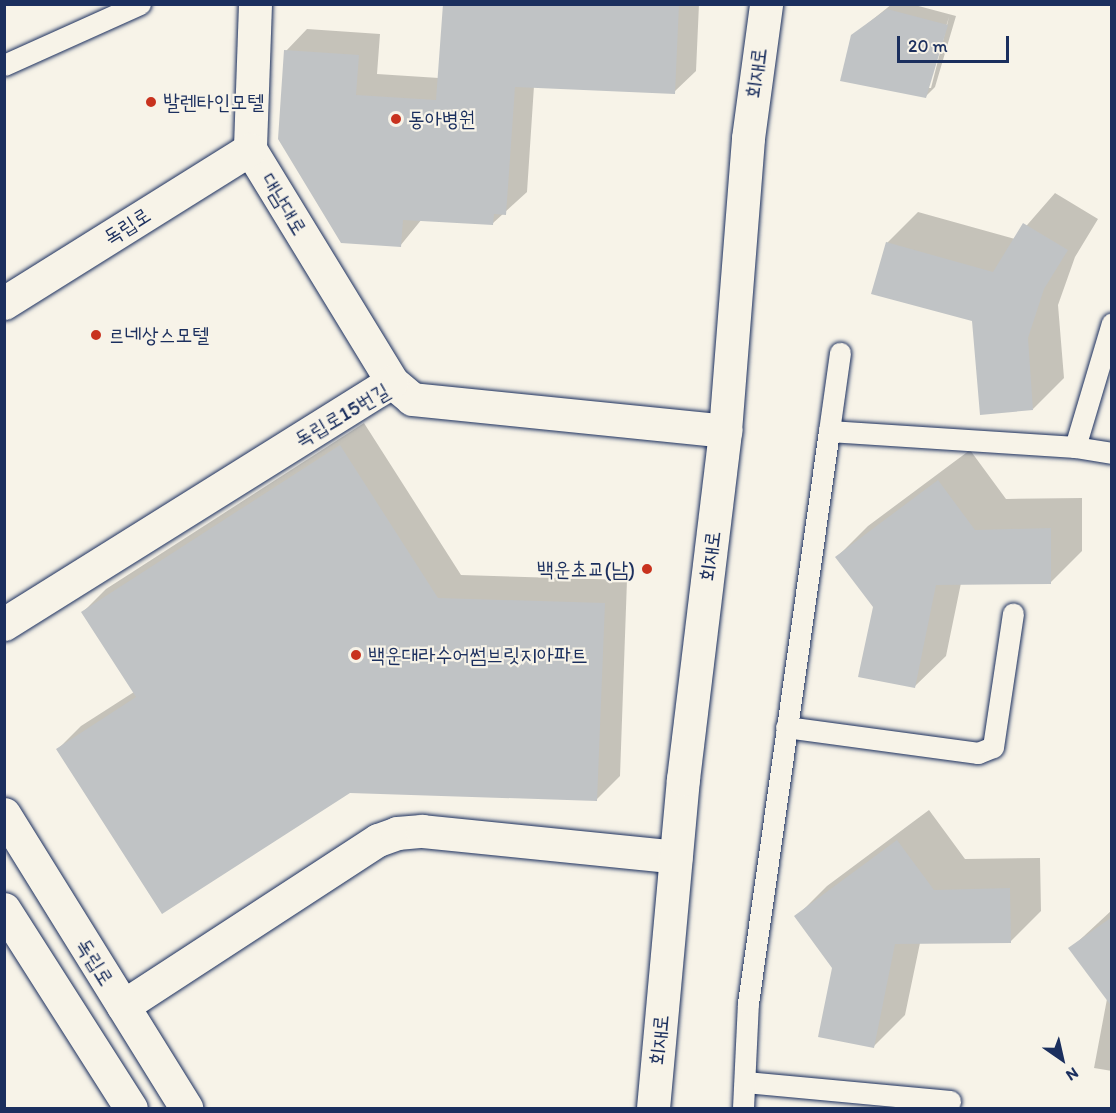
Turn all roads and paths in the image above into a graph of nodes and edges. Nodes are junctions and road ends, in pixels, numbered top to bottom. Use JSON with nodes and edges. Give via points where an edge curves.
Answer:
{"nodes":[{"id":1,"x":140,"y":4,"type":"edge"},
{"id":2,"x":255,"y":4,"type":"edge"},
{"id":3,"x":766,"y":4,"type":"edge"},
{"id":4,"x":4,"y":65,"type":"edge"},
{"id":5,"x":250,"y":149,"type":"junction"},
{"id":6,"x":4,"y":303,"type":"edge"},
{"id":7,"x":1112,"y":323,"type":"edge"},
{"id":8,"x":840,"y":353,"type":"dead end"},
{"id":9,"x":392,"y":382,"type":"junction"},
{"id":10,"x":724,"y":431,"type":"junction"},
{"id":11,"x":829,"y":431,"type":"junction"},
{"id":12,"x":1076,"y":447,"type":"junction"},
{"id":13,"x":1112,"y":453,"type":"edge"},
{"id":14,"x":1013,"y":614,"type":"dead end"},
{"id":15,"x":4,"y":624,"type":"edge"},
{"id":16,"x":786,"y":727,"type":"junction"},
{"id":17,"x":4,"y":814,"type":"edge"},
{"id":18,"x":675,"y":857,"type":"junction"},
{"id":19,"x":4,"y":909,"type":"edge"},
{"id":20,"x":13,"y":943,"type":"edge"},
{"id":21,"x":123,"y":1006,"type":"junction"},
{"id":22,"x":745,"y":1082,"type":"junction"},
{"id":23,"x":950,"y":1101,"type":"dead end"},
{"id":24,"x":130,"y":1108,"type":"edge"},
{"id":25,"x":186,"y":1108,"type":"edge"},
{"id":26,"x":653,"y":1108,"type":"edge"},
{"id":27,"x":743,"y":1108,"type":"edge"}],
"edges":[{"from":1,"to":4,"type":"lane"},
{"from":2,"to":5,"type":"street","name":"대남대로"},
{"from":3,"to":10,"type":"street","name":"회재로","via":[[748,138]]},
{"from":5,"to":6,"type":"street","name":"독립로"},
{"from":5,"to":9,"type":"street","name":"대남대로"},
{"from":7,"to":12,"type":"lane"},
{"from":8,"to":11,"type":"lane"},
{"from":9,"to":10,"type":"street","name":"독립로15번길","via":[[412,399]]},
{"from":9,"to":15,"type":"street","name":"독립로15번길"},
{"from":10,"to":18,"type":"street","name":"회재로"},
{"from":11,"to":12,"type":"lane"},
{"from":11,"to":16,"type":"lane"},
{"from":12,"to":13,"type":"lane"},
{"from":14,"to":16,"type":"lane","via":[[993,747],[978,753]]},
{"from":16,"to":22,"type":"lane","via":[[748,1003]]},
{"from":17,"to":21,"type":"street","name":"독립로"},
{"from":18,"to":21,"type":"street","via":[[422,831],[397,833],[378,840]]},
{"from":18,"to":26,"type":"street","name":"회재로"},
{"from":19,"to":20,"type":"street"},
{"from":20,"to":24,"type":"street"},
{"from":21,"to":25,"type":"street","name":"독립로"},
{"from":22,"to":23,"type":"lane"},
{"from":22,"to":27,"type":"lane"}]}
